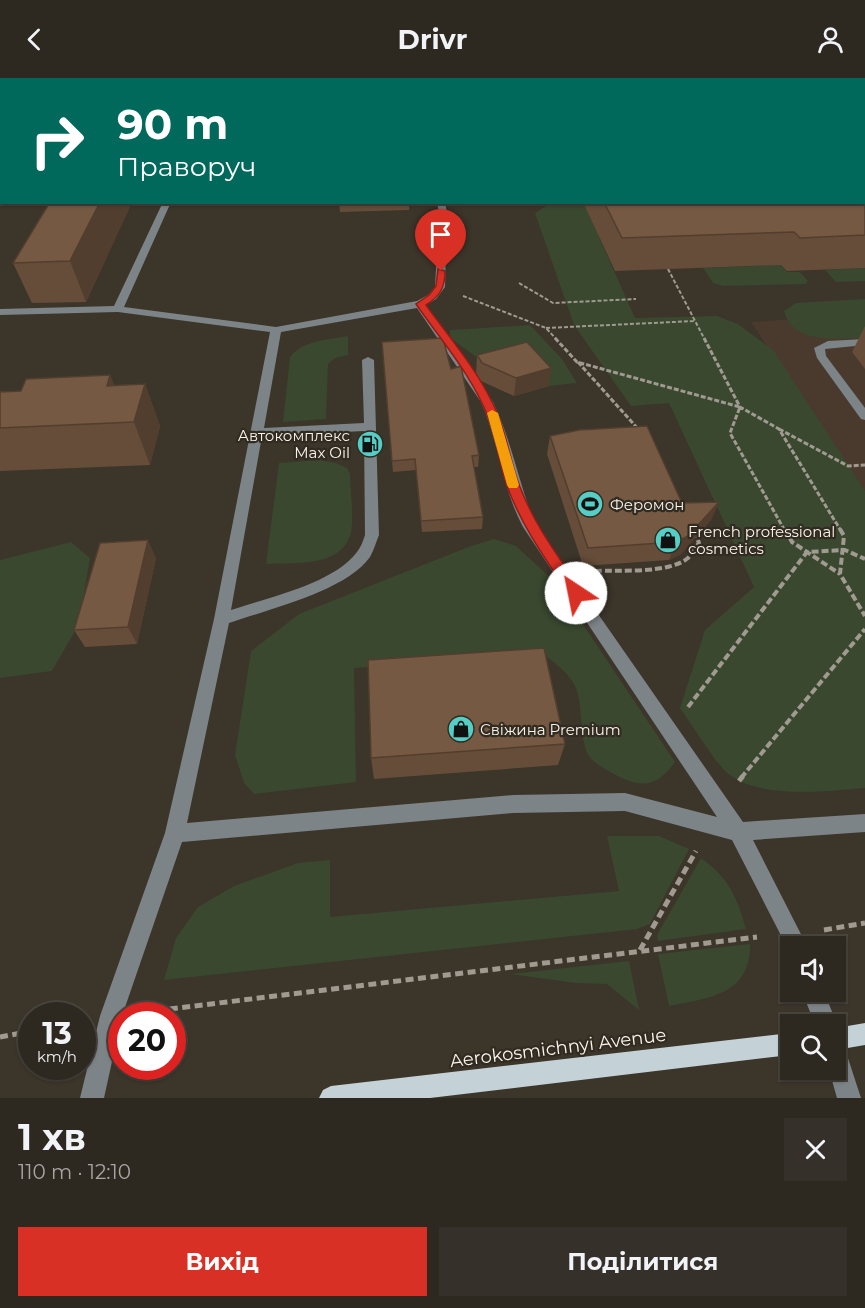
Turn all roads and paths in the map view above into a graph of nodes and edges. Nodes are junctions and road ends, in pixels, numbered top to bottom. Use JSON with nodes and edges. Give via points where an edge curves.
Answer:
{"nodes":[{"id":1,"x":165,"y":204,"type":"edge"},
{"id":2,"x":441,"y":204,"type":"edge"},
{"id":3,"x":668,"y":269,"type":"edge"},
{"id":4,"x":519,"y":283,"type":"dead end"},
{"id":5,"x":440,"y":286,"type":"junction"},
{"id":6,"x":636,"y":299,"type":"dead end"},
{"id":7,"x":420,"y":304,"type":"junction"},
{"id":8,"x":118,"y":309,"type":"junction"},
{"id":9,"x":0,"y":312,"type":"edge"},
{"id":10,"x":695,"y":321,"type":"junction"},
{"id":11,"x":546,"y":328,"type":"junction"},
{"id":12,"x":276,"y":330,"type":"junction"},
{"id":13,"x":865,"y":342,"type":"edge"},
{"id":14,"x":368,"y":360,"type":"dead end"},
{"id":15,"x":577,"y":362,"type":"junction"},
{"id":16,"x":740,"y":407,"type":"junction"},
{"id":17,"x":865,"y":416,"type":"edge"},
{"id":18,"x":370,"y":427,"type":"junction"},
{"id":19,"x":779,"y":429,"type":"junction"},
{"id":20,"x":258,"y":432,"type":"junction"},
{"id":21,"x":642,"y":432,"type":"edge"},
{"id":22,"x":865,"y":465,"type":"edge"},
{"id":23,"x":694,"y":532,"type":"edge"},
{"id":24,"x":845,"y":550,"type":"junction"},
{"id":25,"x":807,"y":552,"type":"junction"},
{"id":26,"x":865,"y":558,"type":"edge"},
{"id":27,"x":563,"y":574,"type":"junction"},
{"id":28,"x":840,"y":574,"type":"junction"},
{"id":29,"x":865,"y":616,"type":"edge"},
{"id":30,"x":222,"y":620,"type":"junction"},
{"id":31,"x":865,"y":629,"type":"edge"},
{"id":32,"x":669,"y":732,"type":"junction"},
{"id":33,"x":720,"y":807,"type":"junction"},
{"id":34,"x":865,"y":824,"type":"edge"},
{"id":35,"x":711,"y":825,"type":"junction"},
{"id":36,"x":738,"y":832,"type":"junction"},
{"id":37,"x":175,"y":833,"type":"junction"},
{"id":38,"x":865,"y":923,"type":"edge"},
{"id":39,"x":791,"y":936,"type":"edge"},
{"id":40,"x":814,"y":936,"type":"edge"},
{"id":41,"x":780,"y":942,"type":"edge"},
{"id":42,"x":640,"y":950,"type":"junction"},
{"id":43,"x":116,"y":1002,"type":"edge"},
{"id":44,"x":186,"y":1007,"type":"edge"},
{"id":45,"x":108,"y":1030,"type":"edge"},
{"id":46,"x":18,"y":1034,"type":"edge"},
{"id":47,"x":865,"y":1034,"type":"edge"},
{"id":48,"x":0,"y":1037,"type":"edge"},
{"id":49,"x":846,"y":1037,"type":"edge"},
{"id":50,"x":780,"y":1045,"type":"edge"},
{"id":51,"x":844,"y":1080,"type":"edge"},
{"id":52,"x":93,"y":1098,"type":"edge"},
{"id":53,"x":331,"y":1098,"type":"edge"},
{"id":54,"x":849,"y":1098,"type":"edge"}],
"edges":[{"from":1,"to":8,"type":"street"},
{"from":2,"to":5,"type":"street"},
{"from":3,"to":10,"type":"path"},
{"from":4,"to":6,"type":"path","via":[[553,303]]},
{"from":5,"to":7,"type":"street"},
{"from":5,"to":11,"type":"path"},
{"from":7,"to":12,"type":"street"},
{"from":7,"to":27,"type":"street","via":[[487,402],[528,523]]},
{"from":8,"to":9,"type":"street"},
{"from":8,"to":12,"type":"street"},
{"from":10,"to":11,"type":"path"},
{"from":10,"to":16,"type":"path"},
{"from":11,"to":15,"type":"path"},
{"from":12,"to":20,"type":"street"},
{"from":13,"to":17,"type":"street","via":[[819,348]]},
{"from":14,"to":18,"type":"street"},
{"from":15,"to":16,"type":"path"},
{"from":15,"to":21,"type":"path"},
{"from":16,"to":19,"type":"path"},
{"from":16,"to":25,"type":"path","via":[[730,433],[792,542]]},
{"from":18,"to":20,"type":"street"},
{"from":18,"to":30,"type":"street","via":[[372,535],[365,553],[353,566],[324,584]]},
{"from":19,"to":22,"type":"path","via":[[848,466]]},
{"from":19,"to":24,"type":"path","via":[[844,536]]},
{"from":20,"to":30,"type":"street"},
{"from":23,"to":27,"type":"path","via":[[699,543],[687,560],[673,565]]},
{"from":24,"to":25,"type":"path"},
{"from":24,"to":26,"type":"path"},
{"from":24,"to":28,"type":"path"},
{"from":25,"to":28,"type":"path"},
{"from":25,"to":32,"type":"path"},
{"from":27,"to":32,"type":"street"},
{"from":28,"to":29,"type":"path"},
{"from":30,"to":37,"type":"street"},
{"from":31,"to":33,"type":"path"},
{"from":32,"to":33,"type":"street"},
{"from":33,"to":36,"type":"street"},
{"from":34,"to":36,"type":"street"},
{"from":35,"to":36,"type":"street"},
{"from":35,"to":37,"type":"street","via":[[625,802],[546,803]]},
{"from":35,"to":42,"type":"path"},
{"from":36,"to":39,"type":"street"},
{"from":37,"to":43,"type":"street"},
{"from":38,"to":40,"type":"path"},
{"from":41,"to":42,"type":"path"},
{"from":42,"to":44,"type":"path"},
{"from":45,"to":52,"type":"street"},
{"from":46,"to":48,"type":"path"},
{"from":47,"to":49,"type":"main road"},
{"from":50,"to":53,"type":"main road","name":"Aerokosmichnyi Avenue"},
{"from":51,"to":54,"type":"street"}]}
